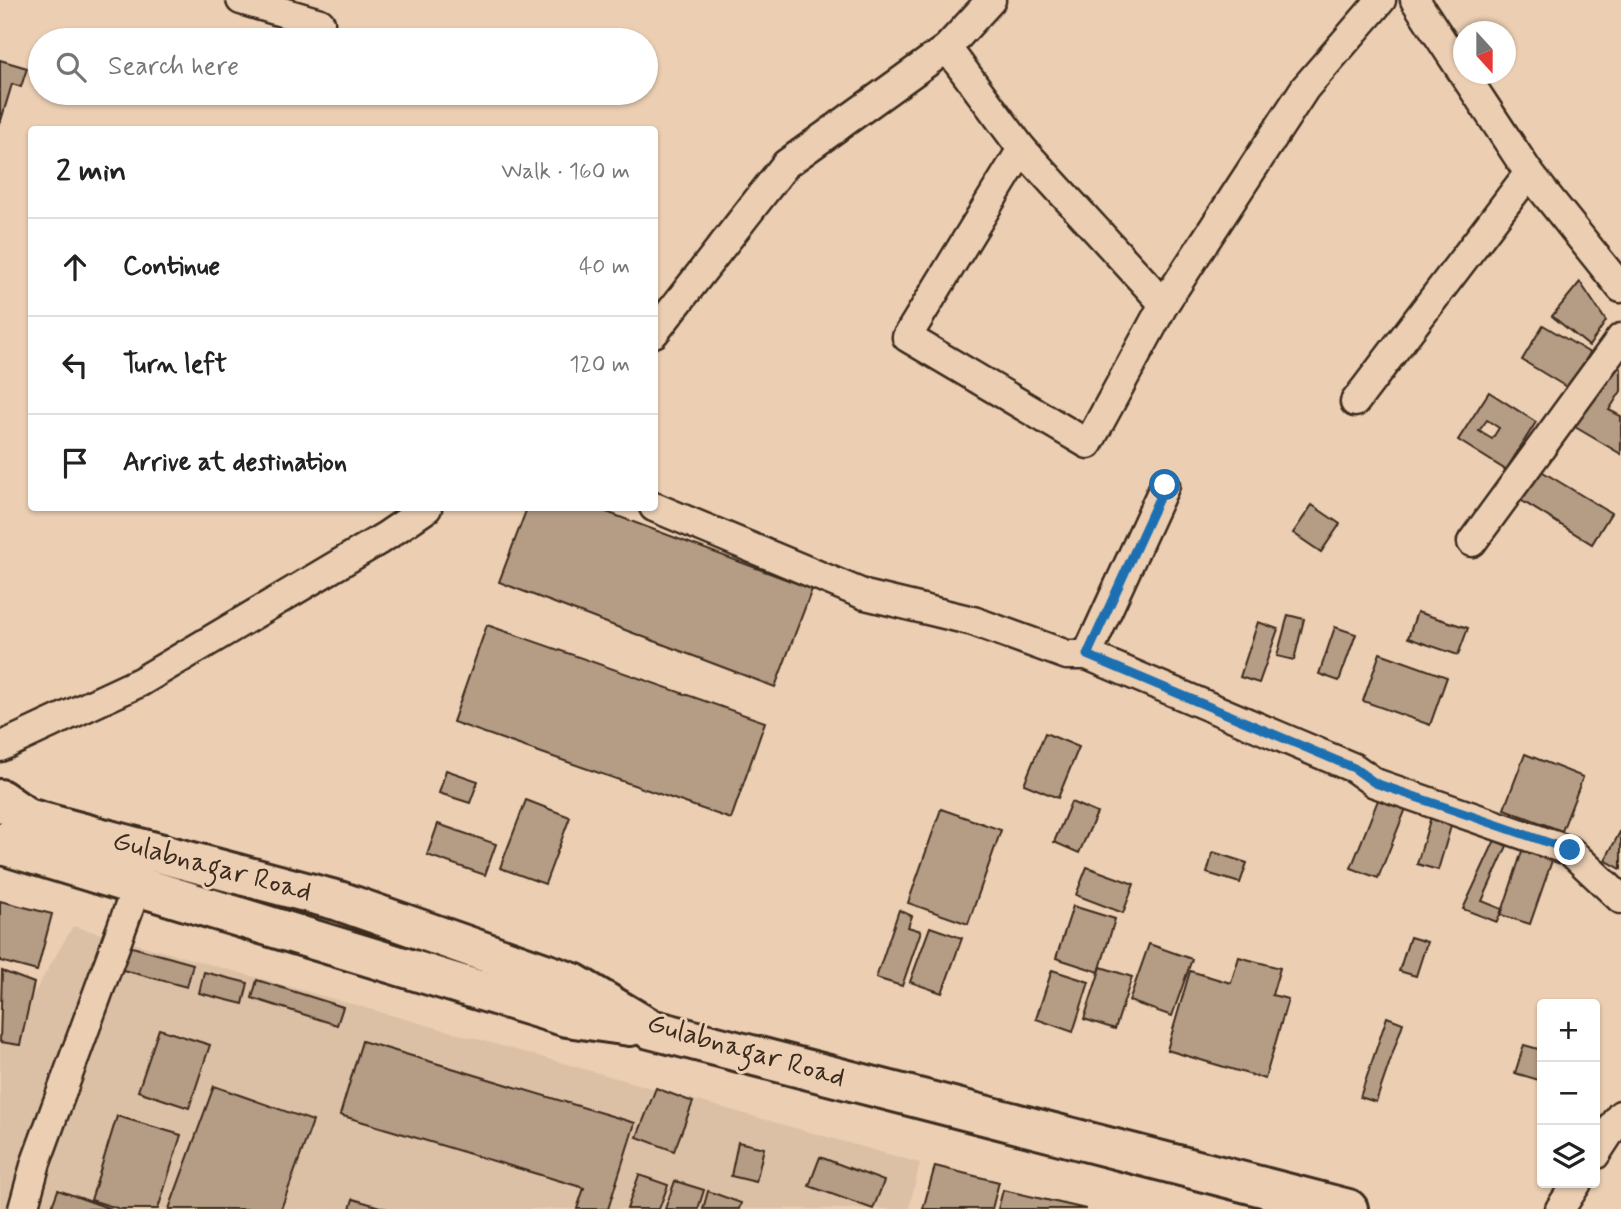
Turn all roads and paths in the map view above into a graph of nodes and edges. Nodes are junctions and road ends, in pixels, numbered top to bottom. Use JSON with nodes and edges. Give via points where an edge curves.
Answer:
{"nodes":[{"id":1,"x":241,"y":0,"type":"edge"},
{"id":2,"x":991,"y":0,"type":"edge"},
{"id":3,"x":1381,"y":0,"type":"edge"},
{"id":4,"x":1415,"y":0,"type":"edge"},
{"id":5,"x":320,"y":23,"type":"dead end"},
{"id":6,"x":947,"y":48,"type":"junction"},
{"id":7,"x":1022,"y":149,"type":"junction"},
{"id":8,"x":1529,"y":173,"type":"junction"},
{"id":9,"x":1621,"y":288,"type":"edge"},
{"id":10,"x":1164,"y":304,"type":"junction"},
{"id":11,"x":658,"y":328,"type":"edge"},
{"id":12,"x":1621,"y":338,"type":"edge"},
{"id":13,"x":1355,"y":402,"type":"dead end"},
{"id":14,"x":1165,"y":485,"type":"dead end"},
{"id":15,"x":658,"y":509,"type":"edge"},
{"id":16,"x":423,"y":511,"type":"edge"},
{"id":17,"x":1472,"y":542,"type":"dead end"},
{"id":18,"x":1087,"y":655,"type":"junction"},
{"id":19,"x":0,"y":747,"type":"edge"},
{"id":20,"x":0,"y":799,"type":"edge"},
{"id":21,"x":2,"y":848,"type":"edge"},
{"id":22,"x":137,"y":886,"type":"junction"},
{"id":23,"x":1621,"y":899,"type":"edge"},
{"id":24,"x":650,"y":1029,"type":"junction"},
{"id":25,"x":1621,"y":1115,"type":"edge"},
{"id":26,"x":1600,"y":1148,"type":"edge"},
{"id":27,"x":1574,"y":1188,"type":"edge"},
{"id":28,"x":23,"y":1209,"type":"edge"},
{"id":29,"x":1348,"y":1209,"type":"edge"},
{"id":30,"x":1560,"y":1209,"type":"edge"}],
"edges":[{"from":1,"to":5,"type":"street"},
{"from":2,"to":6,"type":"street"},
{"from":3,"to":10,"type":"street","via":[[1305,88]]},
{"from":4,"to":8,"type":"street"},
{"from":6,"to":7,"type":"street"},
{"from":6,"to":11,"type":"street","via":[[786,164]]},
{"from":7,"to":10,"type":"street"},
{"from":7,"to":10,"type":"street","via":[[907,337],[1088,444]]},
{"from":8,"to":9,"type":"street"},
{"from":8,"to":13,"type":"street"},
{"from":12,"to":17,"type":"street"},
{"from":14,"to":18,"type":"street"},
{"from":15,"to":18,"type":"street","via":[[865,595],[973,621],[1067,655]]},
{"from":16,"to":19,"type":"street","via":[[140,682]]},
{"from":18,"to":23,"type":"street","via":[[1354,768],[1375,783],[1570,850]]},
{"from":20,"to":24,"type":"main road","name":"Gulabnagar Road","via":[[27,818],[339,901],[573,983]]},
{"from":21,"to":22,"type":"main road"},
{"from":22,"to":24,"type":"main road","via":[[567,1017]]},
{"from":22,"to":28,"type":"street"},
{"from":24,"to":29,"type":"main road","name":"Gulabnagar Road"},
{"from":25,"to":26,"type":"street"},
{"from":27,"to":30,"type":"street"}]}
